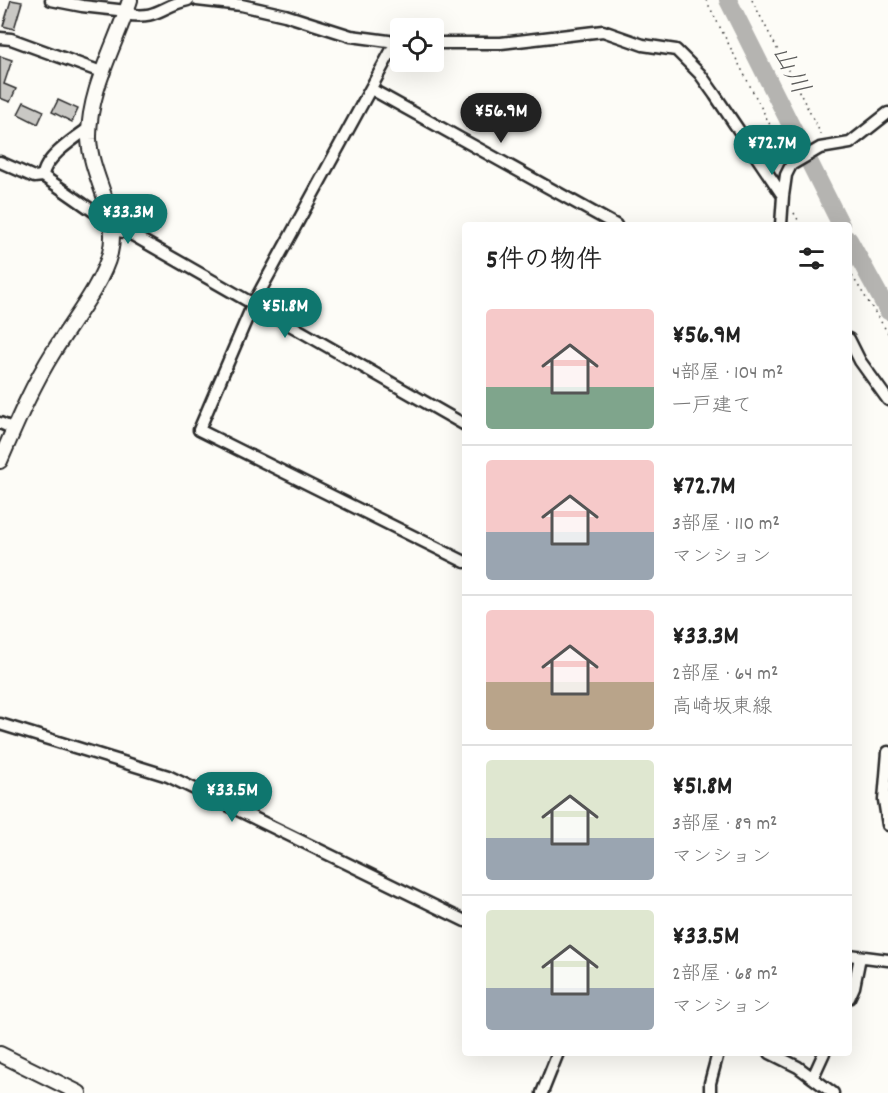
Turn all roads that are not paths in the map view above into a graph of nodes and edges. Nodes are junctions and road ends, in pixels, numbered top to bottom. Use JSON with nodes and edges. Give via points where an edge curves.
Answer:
{"nodes":[{"id":1,"x":51,"y":0,"type":"edge"},
{"id":2,"x":188,"y":0,"type":"edge"},
{"id":3,"x":197,"y":0,"type":"edge"},
{"id":4,"x":127,"y":8,"type":"edge"},
{"id":5,"x":0,"y":38,"type":"edge"},
{"id":6,"x":390,"y":41,"type":"edge"},
{"id":7,"x":444,"y":43,"type":"edge"},
{"id":8,"x":390,"y":56,"type":"edge"},
{"id":9,"x":104,"y":73,"type":"junction"},
{"id":10,"x":371,"y":89,"type":"junction"},
{"id":11,"x":888,"y":113,"type":"edge"},
{"id":12,"x":89,"y":128,"type":"junction"},
{"id":13,"x":0,"y":162,"type":"edge"},
{"id":14,"x":43,"y":176,"type":"junction"},
{"id":15,"x":783,"y":196,"type":"junction"},
{"id":16,"x":611,"y":222,"type":"edge"},
{"id":17,"x":781,"y":222,"type":"edge"},
{"id":18,"x":112,"y":224,"type":"junction"},
{"id":19,"x":253,"y":304,"type":"junction"},
{"id":20,"x":852,"y":345,"type":"edge"},
{"id":21,"x":888,"y":400,"type":"edge"},
{"id":22,"x":0,"y":423,"type":"edge"},
{"id":23,"x":462,"y":423,"type":"edge"},
{"id":24,"x":14,"y":429,"type":"junction"},
{"id":25,"x":0,"y":461,"type":"edge"},
{"id":26,"x":462,"y":561,"type":"edge"},
{"id":27,"x":0,"y":724,"type":"edge"},
{"id":28,"x":888,"y":752,"type":"edge"},
{"id":29,"x":888,"y":825,"type":"edge"},
{"id":30,"x":462,"y":920,"type":"edge"},
{"id":31,"x":855,"y":956,"type":"edge"},
{"id":32,"x":888,"y":960,"type":"edge"},
{"id":33,"x":852,"y":991,"type":"edge"},
{"id":34,"x":0,"y":1054,"type":"edge"},
{"id":35,"x":557,"y":1056,"type":"edge"},
{"id":36,"x":717,"y":1056,"type":"edge"},
{"id":37,"x":776,"y":1056,"type":"edge"},
{"id":38,"x":823,"y":1056,"type":"edge"},
{"id":39,"x":813,"y":1077,"type":"junction"},
{"id":40,"x":79,"y":1093,"type":"edge"},
{"id":41,"x":542,"y":1093,"type":"edge"},
{"id":42,"x":710,"y":1093,"type":"edge"},
{"id":43,"x":834,"y":1093,"type":"edge"}],
"edges":[{"from":1,"to":4,"type":"street"},
{"from":2,"to":4,"type":"street","via":[[149,16],[141,17]]},
{"from":3,"to":6,"type":"street","via":[[252,8],[351,36]]},
{"from":4,"to":9,"type":"main road"},
{"from":5,"to":9,"type":"street"},
{"from":7,"to":15,"type":"street","via":[[501,43],[603,31],[643,45],[676,50],[715,95]]},
{"from":8,"to":10,"type":"street"},
{"from":9,"to":12,"type":"main road"},
{"from":10,"to":16,"type":"street"},
{"from":10,"to":19,"type":"street"},
{"from":11,"to":15,"type":"street","via":[[850,143],[824,147],[791,165]]},
{"from":12,"to":14,"type":"street","via":[[66,143],[45,167]]},
{"from":12,"to":18,"type":"main road","via":[[91,160]]},
{"from":13,"to":14,"type":"street","via":[[34,177]]},
{"from":14,"to":18,"type":"street"},
{"from":15,"to":17,"type":"street"},
{"from":18,"to":19,"type":"street"},
{"from":18,"to":24,"type":"main road","via":[[110,253],[102,274],[52,354]]},
{"from":19,"to":23,"type":"street"},
{"from":19,"to":26,"type":"street","via":[[199,430]]},
{"from":20,"to":21,"type":"street"},
{"from":22,"to":24,"type":"street"},
{"from":24,"to":25,"type":"main road"},
{"from":27,"to":30,"type":"street","via":[[174,779]]},
{"from":28,"to":29,"type":"street","via":[[884,801]]},
{"from":31,"to":32,"type":"street"},
{"from":31,"to":33,"type":"street"},
{"from":34,"to":40,"type":"main road"},
{"from":35,"to":41,"type":"street"},
{"from":36,"to":42,"type":"street"},
{"from":37,"to":39,"type":"street"},
{"from":38,"to":39,"type":"street"},
{"from":39,"to":43,"type":"street"}]}
